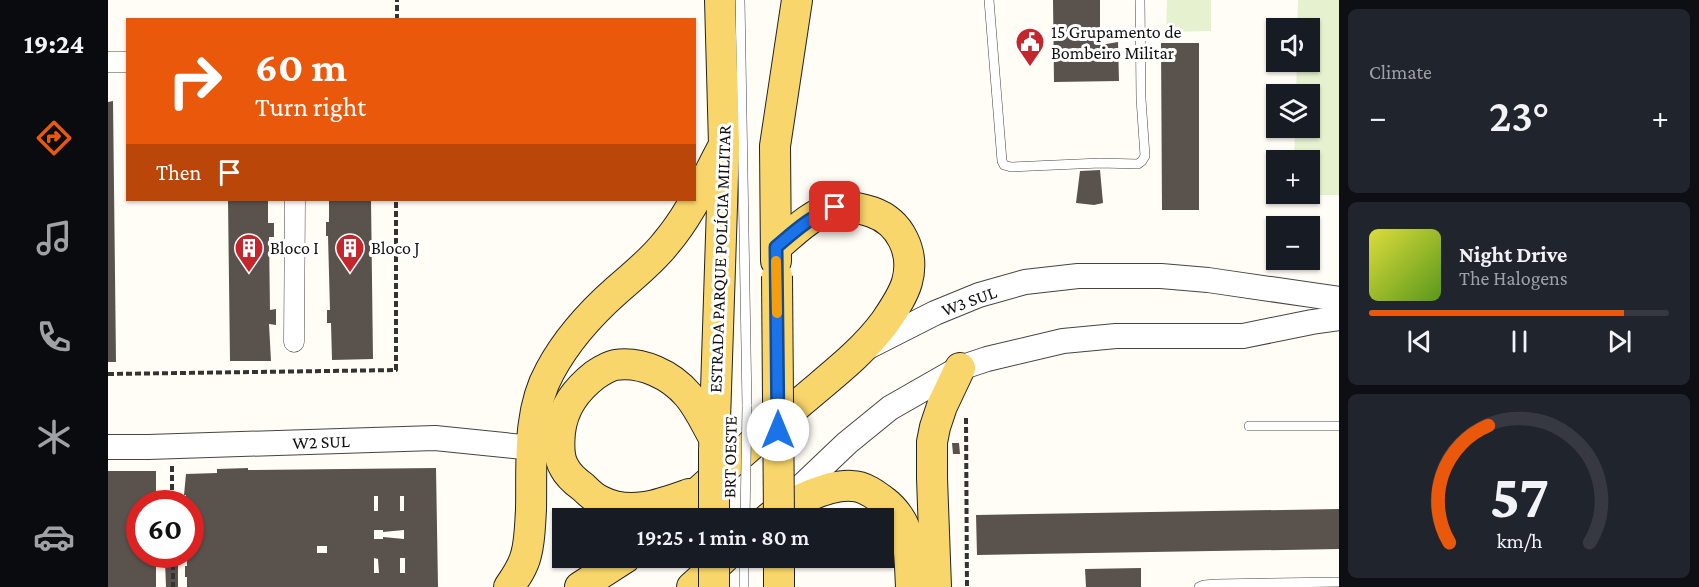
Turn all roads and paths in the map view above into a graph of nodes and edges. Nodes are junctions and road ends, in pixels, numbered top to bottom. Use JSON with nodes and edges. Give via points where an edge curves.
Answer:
{"nodes":[{"id":1,"x":397,"y":0,"type":"edge"},
{"id":2,"x":720,"y":0,"type":"edge"},
{"id":3,"x":740,"y":0,"type":"edge"},
{"id":4,"x":797,"y":0,"type":"edge"},
{"id":5,"x":989,"y":0,"type":"edge"},
{"id":6,"x":1140,"y":0,"type":"edge"},
{"id":7,"x":397,"y":18,"type":"edge"},
{"id":8,"x":108,"y":62,"type":"edge"},
{"id":9,"x":126,"y":62,"type":"edge"},
{"id":10,"x":724,"y":145,"type":"junction"},
{"id":11,"x":696,"y":197,"type":"edge"},
{"id":12,"x":295,"y":201,"type":"edge"},
{"id":13,"x":694,"y":201,"type":"edge"},
{"id":14,"x":776,"y":261,"type":"junction"},
{"id":15,"x":1338,"y":313,"type":"edge"},
{"id":16,"x":294,"y":342,"type":"dead end"},
{"id":17,"x":860,"y":351,"type":"junction"},
{"id":18,"x":960,"y":368,"type":"junction"},
{"id":19,"x":966,"y":412,"type":"dead end"},
{"id":20,"x":1249,"y":426,"type":"dead end"},
{"id":21,"x":1339,"y":426,"type":"edge"},
{"id":22,"x":171,"y":446,"type":"junction"},
{"id":23,"x":714,"y":446,"type":"junction"},
{"id":24,"x":108,"y":447,"type":"edge"},
{"id":25,"x":533,"y":448,"type":"junction"},
{"id":26,"x":172,"y":490,"type":"edge"},
{"id":27,"x":698,"y":492,"type":"junction"},
{"id":28,"x":681,"y":508,"type":"edge"},
{"id":29,"x":714,"y":508,"type":"edge"},
{"id":30,"x":763,"y":508,"type":"edge"},
{"id":31,"x":765,"y":508,"type":"edge"},
{"id":32,"x":776,"y":508,"type":"edge"},
{"id":33,"x":785,"y":508,"type":"edge"},
{"id":34,"x":891,"y":508,"type":"edge"},
{"id":35,"x":894,"y":512,"type":"edge"},
{"id":36,"x":173,"y":568,"type":"edge"},
{"id":37,"x":609,"y":568,"type":"edge"},
{"id":38,"x":713,"y":568,"type":"edge"},
{"id":39,"x":714,"y":568,"type":"edge"},
{"id":40,"x":744,"y":568,"type":"edge"},
{"id":41,"x":779,"y":568,"type":"edge"},
{"id":42,"x":1339,"y":582,"type":"edge"},
{"id":43,"x":173,"y":587,"type":"edge"},
{"id":44,"x":509,"y":587,"type":"edge"},
{"id":45,"x":580,"y":587,"type":"edge"},
{"id":46,"x":692,"y":587,"type":"edge"},
{"id":47,"x":714,"y":587,"type":"edge"},
{"id":48,"x":744,"y":587,"type":"edge"},
{"id":49,"x":779,"y":587,"type":"edge"},
{"id":50,"x":911,"y":587,"type":"edge"},
{"id":51,"x":936,"y":587,"type":"edge"},
{"id":52,"x":967,"y":587,"type":"edge"},
{"id":53,"x":1199,"y":587,"type":"edge"}],
"edges":[{"from":1,"to":7,"type":"path"},
{"from":2,"to":10,"type":"main road","name":"ESTRADA PARQUE POLÍCIA MILITAR"},
{"from":3,"to":30,"type":"lane","name":"BRT OESTE","bridge":true,"via":[[747,406]]},
{"from":4,"to":14,"type":"main road","via":[[775,146]]},
{"from":5,"to":6,"type":"lane","via":[[1002,161],[1011,167],[1138,164],[1142,160]]},
{"from":8,"to":9,"type":"street"},
{"from":10,"to":11,"type":"main road"},
{"from":10,"to":23,"type":"main road","name":"ESTRADA PARQUE POLÍCIA MILITAR"},
{"from":12,"to":16,"type":"street"},
{"from":13,"to":25,"type":"main road","via":[[666,243],[564,348],[539,396]]},
{"from":14,"to":17,"type":"main road","via":[[809,219],[821,212],[835,207],[859,207],[889,220],[908,248],[907,282],[892,312]]},
{"from":14,"to":31,"type":"main road","bridge":true},
{"from":15,"to":17,"type":"street","name":"W3 SUL","via":[[1208,280],[1078,276],[1025,282],[980,295]]},
{"from":15,"to":18,"type":"street","name":"W3 SUL","via":[[1243,336],[1116,336],[1064,341]]},
{"from":17,"to":27,"type":"main road","name":"W3 SUL"},
{"from":18,"to":32,"type":"street","name":"W3 SUL","via":[[890,408]]},
{"from":18,"to":51,"type":"main road","via":[[942,406],[932,442]]},
{"from":19,"to":52,"type":"path"},
{"from":20,"to":21,"type":"lane"},
{"from":22,"to":24,"type":"street","name":"W2 SUL"},
{"from":22,"to":25,"type":"street","name":"W2 SUL","via":[[435,438]]},
{"from":22,"to":26,"type":"path"},
{"from":23,"to":27,"type":"main road","via":[[697,407],[681,387],[670,378],[634,364],[613,365],[599,373],[580,388],[565,412],[560,438],[564,467],[599,501],[628,508],[650,507]]},
{"from":23,"to":29,"type":"main road","name":"ESTRADA PARQUE POLÍCIA MILITAR","bridge":true},
{"from":25,"to":44,"type":"main road","via":[[526,554]]},
{"from":27,"to":28,"type":"main road","name":"W3 SUL"},
{"from":33,"to":34,"type":"main road","via":[[841,486],[866,490]]},
{"from":35,"to":50,"type":"main road","via":[[906,530]]},
{"from":36,"to":43,"type":"path"},
{"from":37,"to":45,"type":"main road"},
{"from":38,"to":46,"type":"main road"},
{"from":39,"to":47,"type":"main road","bridge":true},
{"from":40,"to":48,"type":"lane"},
{"from":41,"to":49,"type":"main road"},
{"from":42,"to":53,"type":"lane"}]}
